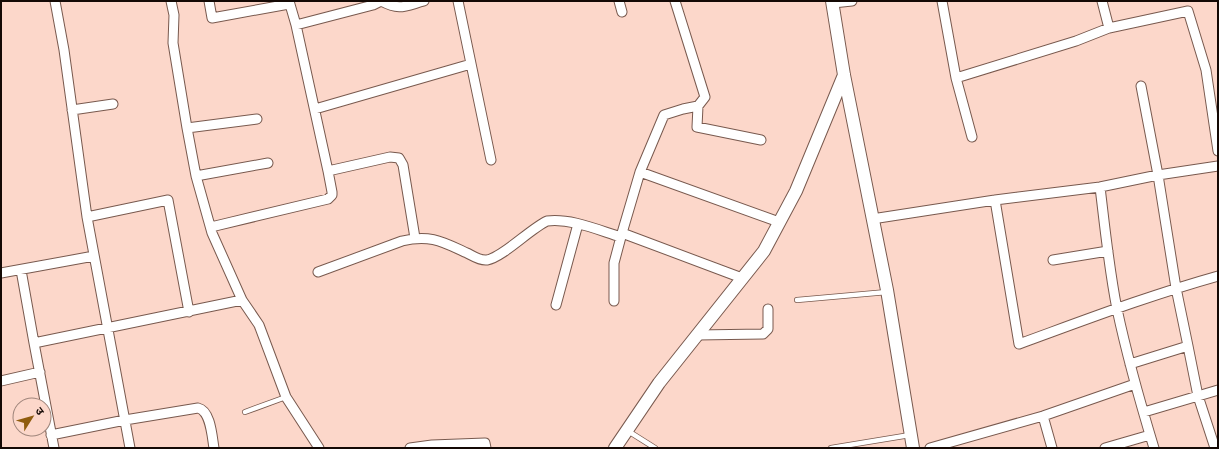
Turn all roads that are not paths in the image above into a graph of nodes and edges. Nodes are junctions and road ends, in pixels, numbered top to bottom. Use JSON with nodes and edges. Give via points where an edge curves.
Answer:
{"nodes":[{"id":1,"x":55,"y":1,"type":"edge"},
{"id":2,"x":171,"y":1,"type":"edge"},
{"id":3,"x":209,"y":1,"type":"edge"},
{"id":4,"x":381,"y":1,"type":"edge"},
{"id":5,"x":424,"y":1,"type":"edge"},
{"id":6,"x":458,"y":1,"type":"edge"},
{"id":7,"x":619,"y":1,"type":"edge"},
{"id":8,"x":675,"y":1,"type":"edge"},
{"id":9,"x":852,"y":1,"type":"edge"},
{"id":10,"x":942,"y":1,"type":"edge"},
{"id":11,"x":1102,"y":1,"type":"edge"},
{"id":12,"x":832,"y":2,"type":"edge"},
{"id":13,"x":289,"y":3,"type":"edge"},
{"id":14,"x":622,"y":12,"type":"dead end"},
{"id":15,"x":296,"y":25,"type":"junction"},
{"id":16,"x":1109,"y":28,"type":"junction"},
{"id":17,"x":471,"y":64,"type":"junction"},
{"id":18,"x":844,"y":75,"type":"junction"},
{"id":19,"x":956,"y":78,"type":"junction"},
{"id":20,"x":1141,"y":86,"type":"dead end"},
{"id":21,"x":113,"y":104,"type":"dead end"},
{"id":22,"x":698,"y":106,"type":"junction"},
{"id":23,"x":315,"y":109,"type":"junction"},
{"id":24,"x":72,"y":110,"type":"junction"},
{"id":25,"x":257,"y":119,"type":"dead end"},
{"id":26,"x":187,"y":128,"type":"junction"},
{"id":27,"x":972,"y":137,"type":"dead end"},
{"id":28,"x":761,"y":140,"type":"dead end"},
{"id":29,"x":1218,"y":151,"type":"edge"},
{"id":30,"x":491,"y":160,"type":"dead end"},
{"id":31,"x":268,"y":163,"type":"dead end"},
{"id":32,"x":1218,"y":166,"type":"edge"},
{"id":33,"x":328,"y":170,"type":"junction"},
{"id":34,"x":640,"y":172,"type":"junction"},
{"id":35,"x":1158,"y":175,"type":"junction"},
{"id":36,"x":196,"y":176,"type":"junction"},
{"id":37,"x":1100,"y":187,"type":"junction"},
{"id":38,"x":995,"y":200,"type":"junction"},
{"id":39,"x":87,"y":217,"type":"junction"},
{"id":40,"x":872,"y":218,"type":"junction"},
{"id":41,"x":779,"y":222,"type":"junction"},
{"id":42,"x":578,"y":224,"type":"junction"},
{"id":43,"x":211,"y":227,"type":"junction"},
{"id":44,"x":621,"y":235,"type":"junction"},
{"id":45,"x":415,"y":238,"type":"junction"},
{"id":46,"x":1108,"y":251,"type":"junction"},
{"id":47,"x":94,"y":256,"type":"junction"},
{"id":48,"x":1053,"y":260,"type":"dead end"},
{"id":49,"x":21,"y":270,"type":"junction"},
{"id":50,"x":318,"y":272,"type":"dead end"},
{"id":51,"x":1,"y":273,"type":"edge"},
{"id":52,"x":1218,"y":276,"type":"edge"},
{"id":53,"x":742,"y":278,"type":"junction"},
{"id":54,"x":1176,"y":288,"type":"junction"},
{"id":55,"x":887,"y":292,"type":"junction"},
{"id":56,"x":242,"y":300,"type":"junction"},
{"id":57,"x":797,"y":300,"type":"dead end"},
{"id":58,"x":614,"y":301,"type":"dead end"},
{"id":59,"x":556,"y":305,"type":"dead end"},
{"id":60,"x":1117,"y":308,"type":"junction"},
{"id":61,"x":768,"y":309,"type":"dead end"},
{"id":62,"x":189,"y":312,"type":"junction"},
{"id":63,"x":107,"y":328,"type":"junction"},
{"id":64,"x":697,"y":335,"type":"junction"},
{"id":65,"x":34,"y":343,"type":"junction"},
{"id":66,"x":1188,"y":346,"type":"junction"},
{"id":67,"x":1130,"y":364,"type":"junction"},
{"id":68,"x":40,"y":372,"type":"junction"},
{"id":69,"x":1,"y":382,"type":"edge"},
{"id":70,"x":1134,"y":384,"type":"junction"},
{"id":71,"x":1218,"y":390,"type":"edge"},
{"id":72,"x":1198,"y":396,"type":"junction"},
{"id":73,"x":44,"y":397,"type":"edge"},
{"id":74,"x":286,"y":397,"type":"junction"},
{"id":75,"x":245,"y":412,"type":"dead end"},
{"id":76,"x":1144,"y":412,"type":"junction"},
{"id":77,"x":1043,"y":416,"type":"junction"},
{"id":78,"x":125,"y":420,"type":"junction"},
{"id":79,"x":626,"y":431,"type":"junction"},
{"id":80,"x":52,"y":435,"type":"edge"},
{"id":81,"x":911,"y":435,"type":"junction"},
{"id":82,"x":1150,"y":435,"type":"junction"},
{"id":83,"x":51,"y":437,"type":"edge"},
{"id":84,"x":1218,"y":447,"type":"edge"},
{"id":85,"x":54,"y":448,"type":"edge"},
{"id":86,"x":130,"y":448,"type":"edge"},
{"id":87,"x":214,"y":448,"type":"edge"},
{"id":88,"x":319,"y":448,"type":"edge"},
{"id":89,"x":410,"y":448,"type":"edge"},
{"id":90,"x":486,"y":448,"type":"edge"},
{"id":91,"x":614,"y":448,"type":"edge"},
{"id":92,"x":655,"y":448,"type":"edge"},
{"id":93,"x":830,"y":448,"type":"edge"},
{"id":94,"x":913,"y":448,"type":"edge"},
{"id":95,"x":930,"y":448,"type":"edge"},
{"id":96,"x":1052,"y":448,"type":"edge"},
{"id":97,"x":1105,"y":448,"type":"edge"},
{"id":98,"x":1154,"y":448,"type":"edge"},
{"id":99,"x":1215,"y":448,"type":"edge"}],
"edges":[{"from":1,"to":24,"type":"street"},
{"from":2,"to":26,"type":"street","via":[[174,15],[173,43]]},
{"from":3,"to":13,"type":"street","via":[[212,18]]},
{"from":4,"to":5,"type":"street","via":[[398,8]]},
{"from":4,"to":15,"type":"street"},
{"from":6,"to":17,"type":"street"},
{"from":7,"to":14,"type":"street"},
{"from":8,"to":22,"type":"street","via":[[705,97]]},
{"from":9,"to":12,"type":"street"},
{"from":10,"to":19,"type":"street"},
{"from":11,"to":16,"type":"street"},
{"from":12,"to":18,"type":"street"},
{"from":13,"to":15,"type":"street"},
{"from":15,"to":23,"type":"street"},
{"from":16,"to":19,"type":"street","via":[[1076,41]]},
{"from":16,"to":29,"type":"street","via":[[1188,10],[1206,70]]},
{"from":17,"to":23,"type":"street"},
{"from":17,"to":30,"type":"street"},
{"from":18,"to":40,"type":"street"},
{"from":18,"to":41,"type":"street","via":[[796,191]]},
{"from":19,"to":27,"type":"street"},
{"from":20,"to":35,"type":"street"},
{"from":21,"to":24,"type":"street"},
{"from":22,"to":28,"type":"street","via":[[697,127]]},
{"from":22,"to":34,"type":"street","via":[[664,115]]},
{"from":23,"to":33,"type":"street"},
{"from":24,"to":39,"type":"street"},
{"from":25,"to":26,"type":"street"},
{"from":26,"to":36,"type":"street"},
{"from":31,"to":36,"type":"street"},
{"from":32,"to":35,"type":"street"},
{"from":33,"to":43,"type":"street","via":[[332,192],[328,199]]},
{"from":33,"to":45,"type":"street","via":[[390,157],[399,158],[403,165]]},
{"from":34,"to":41,"type":"street"},
{"from":34,"to":44,"type":"street"},
{"from":35,"to":37,"type":"street"},
{"from":35,"to":54,"type":"street"},
{"from":36,"to":43,"type":"street"},
{"from":37,"to":38,"type":"street"},
{"from":37,"to":46,"type":"street"},
{"from":38,"to":40,"type":"street"},
{"from":38,"to":60,"type":"street","via":[[1019,344]]},
{"from":39,"to":47,"type":"street"},
{"from":39,"to":62,"type":"street","via":[[168,200]]},
{"from":40,"to":55,"type":"street"},
{"from":41,"to":53,"type":"street","via":[[764,251]]},
{"from":42,"to":44,"type":"street"},
{"from":42,"to":45,"type":"street","via":[[547,221],[488,260],[482,260],[443,242]]},
{"from":42,"to":59,"type":"street"},
{"from":43,"to":56,"type":"street"},
{"from":44,"to":53,"type":"street"},
{"from":44,"to":58,"type":"street","via":[[614,263]]},
{"from":45,"to":50,"type":"street"},
{"from":46,"to":48,"type":"street"},
{"from":46,"to":60,"type":"street"},
{"from":47,"to":49,"type":"street"},
{"from":47,"to":63,"type":"street"},
{"from":49,"to":51,"type":"street"},
{"from":49,"to":65,"type":"street"},
{"from":52,"to":54,"type":"street"},
{"from":53,"to":64,"type":"street"},
{"from":54,"to":60,"type":"street"},
{"from":54,"to":66,"type":"street"},
{"from":55,"to":57,"type":"lane"},
{"from":55,"to":81,"type":"street"},
{"from":56,"to":62,"type":"street"},
{"from":56,"to":74,"type":"street","via":[[259,325]]},
{"from":60,"to":67,"type":"street"},
{"from":61,"to":64,"type":"street","via":[[768,329],[763,334]]},
{"from":62,"to":63,"type":"street"},
{"from":63,"to":65,"type":"street"},
{"from":63,"to":78,"type":"street"},
{"from":64,"to":79,"type":"street","via":[[659,383]]},
{"from":65,"to":68,"type":"street"},
{"from":66,"to":67,"type":"street"},
{"from":66,"to":72,"type":"street"},
{"from":67,"to":70,"type":"street"},
{"from":68,"to":69,"type":"street"},
{"from":68,"to":73,"type":"street"},
{"from":70,"to":76,"type":"street"},
{"from":70,"to":77,"type":"street"},
{"from":71,"to":72,"type":"street"},
{"from":72,"to":76,"type":"street"},
{"from":72,"to":99,"type":"street"},
{"from":74,"to":75,"type":"lane"},
{"from":74,"to":88,"type":"street"},
{"from":76,"to":82,"type":"street"},
{"from":77,"to":95,"type":"street"},
{"from":77,"to":96,"type":"street"},
{"from":78,"to":80,"type":"street"},
{"from":78,"to":86,"type":"street"},
{"from":78,"to":87,"type":"street","via":[[201,409],[208,418]]},
{"from":79,"to":91,"type":"street"},
{"from":79,"to":92,"type":"lane"},
{"from":81,"to":93,"type":"lane"},
{"from":81,"to":94,"type":"street"},
{"from":82,"to":97,"type":"street"},
{"from":82,"to":98,"type":"street"},
{"from":83,"to":85,"type":"street"},
{"from":84,"to":99,"type":"street"},
{"from":89,"to":90,"type":"street","via":[[486,443]]}]}
